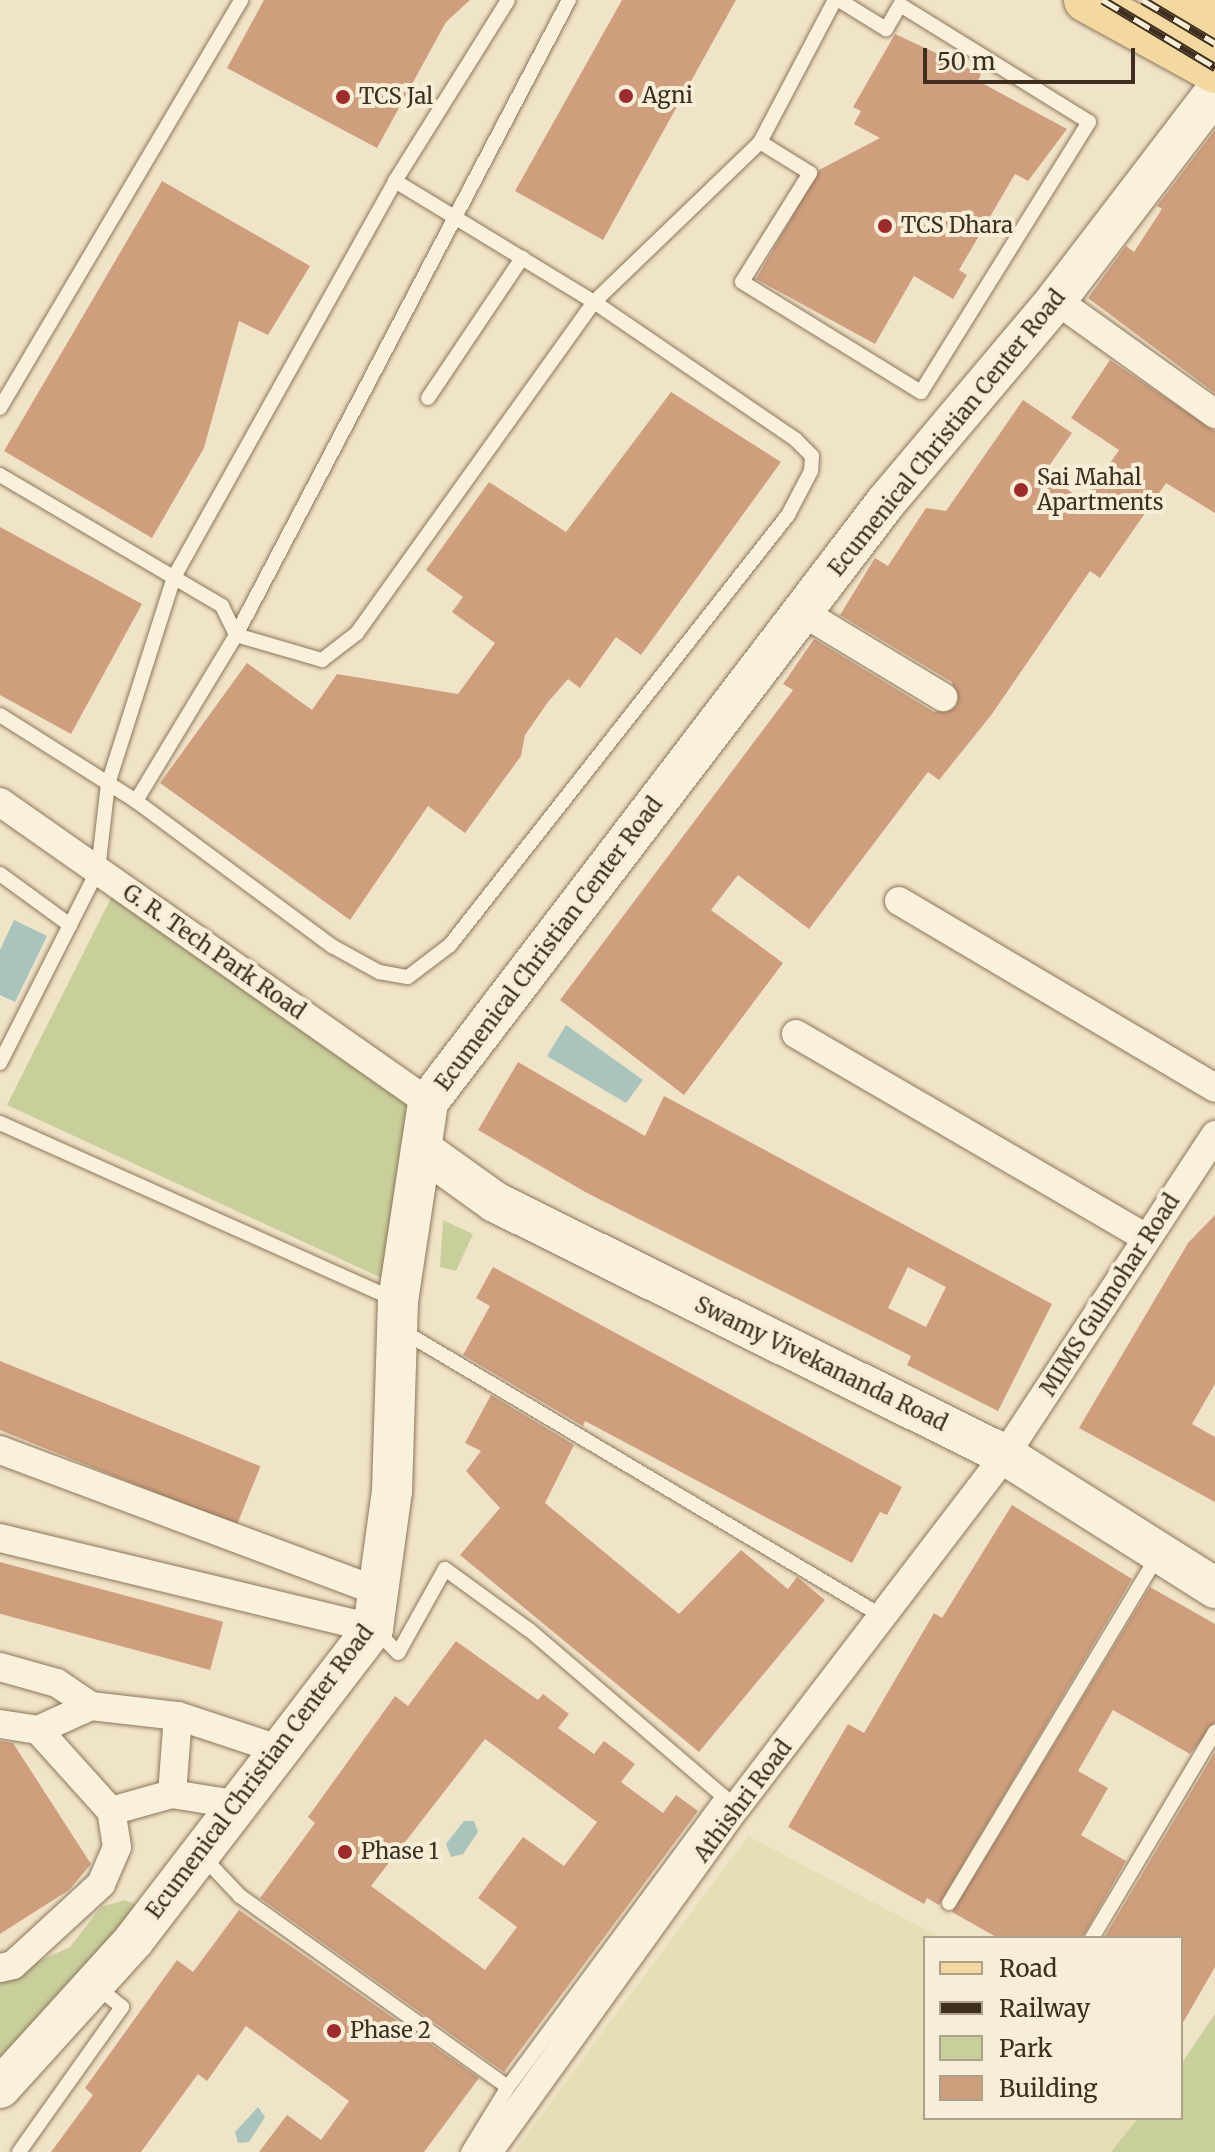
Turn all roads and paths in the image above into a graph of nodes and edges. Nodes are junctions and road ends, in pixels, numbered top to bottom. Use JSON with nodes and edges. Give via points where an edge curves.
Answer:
{"nodes":[{"id":1,"x":241,"y":0,"type":"edge"},
{"id":2,"x":508,"y":0,"type":"edge"},
{"id":3,"x":569,"y":0,"type":"edge"},
{"id":4,"x":837,"y":0,"type":"edge"},
{"id":5,"x":1086,"y":0,"type":"edge"},
{"id":6,"x":1173,"y":0,"type":"edge"},
{"id":7,"x":1215,"y":25,"type":"edge"},
{"id":8,"x":1215,"y":71,"type":"edge"},
{"id":9,"x":1215,"y":92,"type":"edge"},
{"id":10,"x":760,"y":142,"type":"junction"},
{"id":11,"x":395,"y":181,"type":"junction"},
{"id":12,"x":454,"y":217,"type":"junction"},
{"id":13,"x":522,"y":258,"type":"junction"},
{"id":14,"x":1056,"y":300,"type":"junction"},
{"id":15,"x":594,"y":302,"type":"junction"},
{"id":16,"x":428,"y":398,"type":"dead end"},
{"id":17,"x":0,"y":408,"type":"edge"},
{"id":18,"x":1215,"y":414,"type":"edge"},
{"id":19,"x":0,"y":475,"type":"edge"},
{"id":20,"x":174,"y":577,"type":"junction"},
{"id":21,"x":802,"y":612,"type":"junction"},
{"id":22,"x":236,"y":635,"type":"junction"},
{"id":23,"x":943,"y":697,"type":"dead end"},
{"id":24,"x":0,"y":715,"type":"edge"},
{"id":25,"x":108,"y":784,"type":"junction"},
{"id":26,"x":136,"y":801,"type":"junction"},
{"id":27,"x":0,"y":802,"type":"edge"},
{"id":28,"x":98,"y":870,"type":"junction"},
{"id":29,"x":0,"y":874,"type":"edge"},
{"id":30,"x":899,"y":901,"type":"dead end"},
{"id":31,"x":70,"y":925,"type":"junction"},
{"id":32,"x":796,"y":1034,"type":"dead end"},
{"id":33,"x":0,"y":1063,"type":"edge"},
{"id":34,"x":1215,"y":1088,"type":"edge"},
{"id":35,"x":428,"y":1102,"type":"junction"},
{"id":36,"x":0,"y":1123,"type":"edge"},
{"id":37,"x":1215,"y":1135,"type":"edge"},
{"id":38,"x":421,"y":1149,"type":"junction"},
{"id":39,"x":1147,"y":1238,"type":"junction"},
{"id":40,"x":399,"y":1315,"type":"junction"},
{"id":41,"x":0,"y":1450,"type":"edge"},
{"id":42,"x":1005,"y":1455,"type":"junction"},
{"id":43,"x":0,"y":1538,"type":"edge"},
{"id":44,"x":1159,"y":1553,"type":"junction"},
{"id":45,"x":1215,"y":1588,"type":"edge"},
{"id":46,"x":377,"y":1610,"type":"junction"},
{"id":47,"x":886,"y":1618,"type":"junction"},
{"id":48,"x":0,"y":1667,"type":"edge"},
{"id":49,"x":91,"y":1706,"type":"junction"},
{"id":50,"x":178,"y":1716,"type":"junction"},
{"id":51,"x":0,"y":1724,"type":"edge"},
{"id":52,"x":38,"y":1730,"type":"junction"},
{"id":53,"x":1215,"y":1732,"type":"edge"},
{"id":54,"x":281,"y":1750,"type":"junction"},
{"id":55,"x":172,"y":1794,"type":"junction"},
{"id":56,"x":240,"y":1805,"type":"junction"},
{"id":57,"x":111,"y":1811,"type":"junction"},
{"id":58,"x":200,"y":1854,"type":"junction"},
{"id":59,"x":949,"y":1903,"type":"dead end"},
{"id":60,"x":1093,"y":1936,"type":"edge"},
{"id":61,"x":0,"y":1968,"type":"edge"},
{"id":62,"x":94,"y":1984,"type":"junction"},
{"id":63,"x":508,"y":2087,"type":"junction"},
{"id":64,"x":0,"y":2088,"type":"edge"},
{"id":65,"x":19,"y":2152,"type":"edge"},
{"id":66,"x":468,"y":2152,"type":"edge"},
{"id":67,"x":488,"y":2152,"type":"edge"}],
"edges":[{"from":1,"to":17,"type":"lane"},
{"from":2,"to":11,"type":"lane"},
{"from":3,"to":12,"type":"lane"},
{"from":4,"to":10,"type":"lane"},
{"from":4,"to":10,"type":"lane","via":[[886,29],[900,5],[1089,122],[921,392],[742,282],[810,173]]},
{"from":5,"to":8,"type":"main road"},
{"from":6,"to":7,"type":"main road"},
{"from":9,"to":14,"type":"street","name":"Ecumenical Christian Center Road"},
{"from":10,"to":15,"type":"lane"},
{"from":11,"to":12,"type":"lane"},
{"from":11,"to":20,"type":"lane"},
{"from":12,"to":13,"type":"lane"},
{"from":12,"to":22,"type":"lane"},
{"from":13,"to":15,"type":"lane"},
{"from":13,"to":16,"type":"lane"},
{"from":14,"to":18,"type":"street"},
{"from":14,"to":21,"type":"street","name":"Ecumenical Christian Center Road"},
{"from":15,"to":22,"type":"lane","via":[[357,633],[322,660]]},
{"from":15,"to":26,"type":"lane","via":[[795,439],[812,456],[811,471],[788,515],[450,945],[408,977],[379,972],[332,946]]},
{"from":19,"to":20,"type":"lane"},
{"from":20,"to":22,"type":"lane","via":[[222,606]]},
{"from":20,"to":25,"type":"lane"},
{"from":21,"to":23,"type":"street"},
{"from":21,"to":35,"type":"street","name":"Ecumenical Christian Center Road"},
{"from":22,"to":26,"type":"lane"},
{"from":24,"to":25,"type":"lane"},
{"from":25,"to":26,"type":"lane"},
{"from":25,"to":28,"type":"lane"},
{"from":27,"to":28,"type":"street","name":"G. R. Tech Park Road"},
{"from":28,"to":31,"type":"lane"},
{"from":28,"to":35,"type":"street","name":"G. R. Tech Park Road"},
{"from":29,"to":31,"type":"lane"},
{"from":30,"to":34,"type":"street"},
{"from":31,"to":33,"type":"lane"},
{"from":32,"to":39,"type":"street"},
{"from":35,"to":38,"type":"street","name":"Ecumenical Christian Center Road"},
{"from":36,"to":40,"type":"lane"},
{"from":37,"to":39,"type":"street","name":"MIMS Gulmohar Road"},
{"from":38,"to":40,"type":"street","name":"Ecumenical Christian Center Road"},
{"from":38,"to":42,"type":"street","name":"Swamy Vivekananda Road","via":[[495,1202]]},
{"from":39,"to":42,"type":"street","name":"MIMS Gulmohar Road"},
{"from":40,"to":46,"type":"street","name":"Ecumenical Christian Center Road"},
{"from":40,"to":47,"type":"lane"},
{"from":41,"to":46,"type":"street"},
{"from":42,"to":44,"type":"street","name":"Swamy Vivekananda Road"},
{"from":42,"to":47,"type":"street","name":"Athishri Road"},
{"from":43,"to":46,"type":"street"},
{"from":44,"to":45,"type":"street","name":"Swamy Vivekananda Road"},
{"from":44,"to":59,"type":"lane"},
{"from":46,"to":54,"type":"street","name":"Ecumenical Christian Center Road"},
{"from":46,"to":63,"type":"lane","via":[[398,1653],[445,1569],[529,1630],[723,1796]]},
{"from":47,"to":67,"type":"street","name":"Athishri Road","via":[[737,1806]]},
{"from":48,"to":49,"type":"street","via":[[57,1683]]},
{"from":49,"to":50,"type":"street"},
{"from":49,"to":52,"type":"street"},
{"from":50,"to":54,"type":"street"},
{"from":50,"to":55,"type":"street"},
{"from":51,"to":52,"type":"street"},
{"from":52,"to":57,"type":"street"},
{"from":53,"to":60,"type":"lane"},
{"from":54,"to":56,"type":"street","name":"Ecumenical Christian Center Road"},
{"from":55,"to":56,"type":"street"},
{"from":55,"to":57,"type":"street"},
{"from":56,"to":58,"type":"street","name":"Ecumenical Christian Center Road"},
{"from":57,"to":61,"type":"street","via":[[117,1847],[101,1884],[13,1965]]},
{"from":58,"to":62,"type":"street","name":"Ecumenical Christian Center Road"},
{"from":58,"to":63,"type":"lane","via":[[240,1896]]},
{"from":62,"to":64,"type":"street","name":"Ecumenical Christian Center Road"},
{"from":62,"to":65,"type":"lane","via":[[122,2007]]},
{"from":63,"to":66,"type":"lane"}]}
